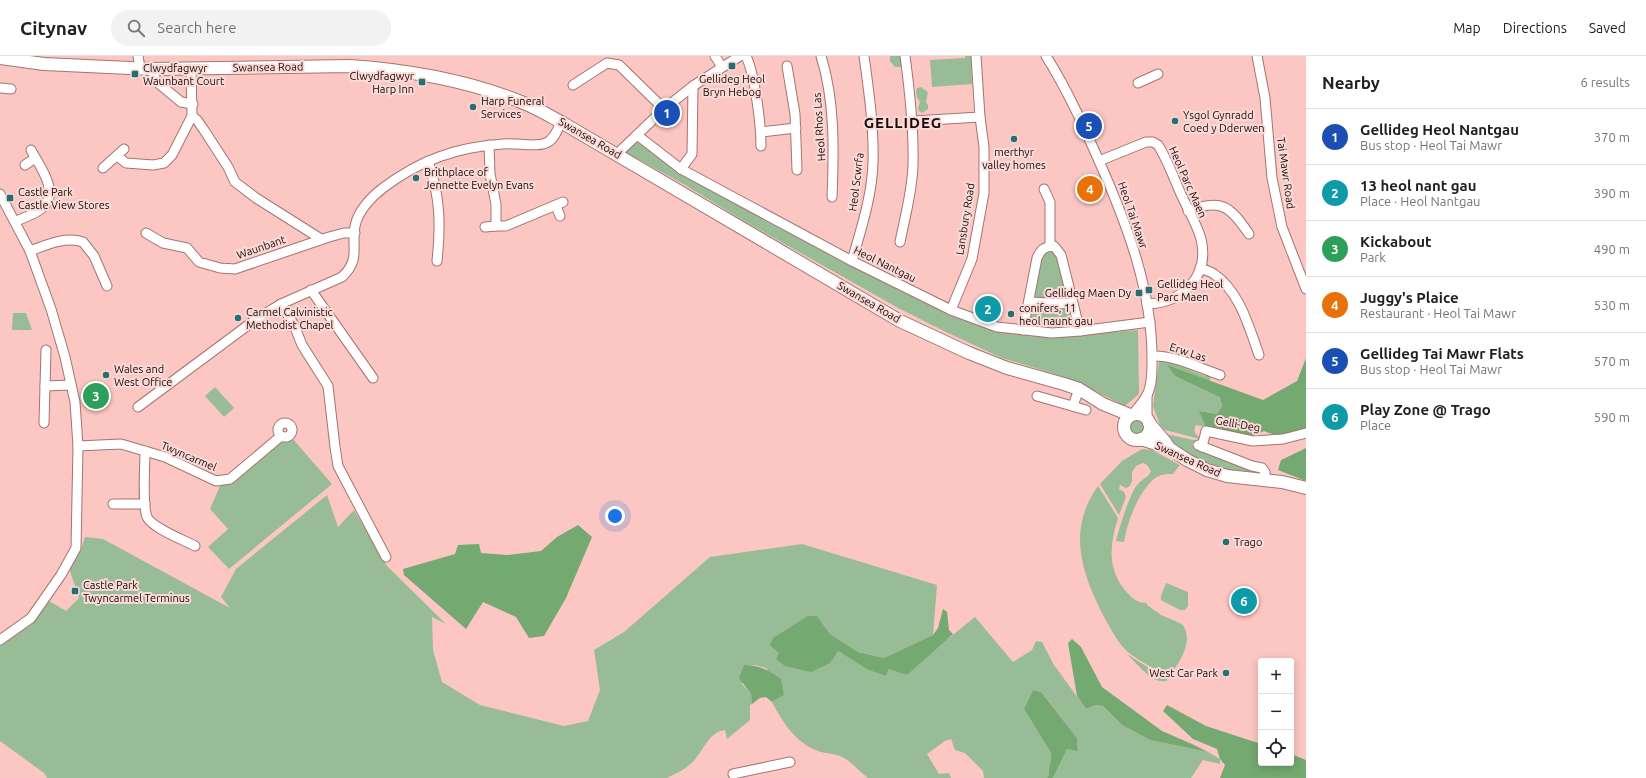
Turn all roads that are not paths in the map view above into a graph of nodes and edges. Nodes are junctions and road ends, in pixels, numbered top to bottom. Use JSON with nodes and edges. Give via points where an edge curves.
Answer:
{"nodes":[{"id":1,"x":715,"y":56,"type":"edge"},
{"id":2,"x":740,"y":56,"type":"edge"},
{"id":3,"x":746,"y":56,"type":"edge"},
{"id":4,"x":821,"y":56,"type":"edge"},
{"id":5,"x":864,"y":56,"type":"edge"},
{"id":6,"x":905,"y":56,"type":"edge"},
{"id":7,"x":976,"y":56,"type":"edge"},
{"id":8,"x":1046,"y":56,"type":"edge"},
{"id":9,"x":1257,"y":56,"type":"edge"},
{"id":10,"x":0,"y":58,"type":"edge"},
{"id":11,"x":143,"y":64,"type":"edge"},
{"id":12,"x":786,"y":66,"type":"dead end"},
{"id":13,"x":722,"y":67,"type":"junction"},
{"id":14,"x":191,"y":69,"type":"junction"},
{"id":15,"x":1158,"y":74,"type":"dead end"},
{"id":16,"x":1138,"y":82,"type":"dead end"},
{"id":17,"x":573,"y":85,"type":"dead end"},
{"id":18,"x":693,"y":86,"type":"junction"},
{"id":19,"x":0,"y":88,"type":"edge"},
{"id":20,"x":11,"y":89,"type":"dead end"},
{"id":21,"x":193,"y":104,"type":"junction"},
{"id":22,"x":664,"y":109,"type":"junction"},
{"id":23,"x":192,"y":116,"type":"junction"},
{"id":24,"x":980,"y":117,"type":"junction"},
{"id":25,"x":913,"y":121,"type":"junction"},
{"id":26,"x":561,"y":122,"type":"junction"},
{"id":27,"x":796,"y":128,"type":"junction"},
{"id":28,"x":761,"y":132,"type":"junction"},
{"id":29,"x":637,"y":134,"type":"junction"},
{"id":30,"x":489,"y":145,"type":"junction"},
{"id":31,"x":761,"y":146,"type":"dead end"},
{"id":32,"x":617,"y":154,"type":"junction"},
{"id":33,"x":428,"y":161,"type":"junction"},
{"id":34,"x":1099,"y":161,"type":"junction"},
{"id":35,"x":24,"y":165,"type":"dead end"},
{"id":36,"x":103,"y":168,"type":"dead end"},
{"id":37,"x":681,"y":169,"type":"junction"},
{"id":38,"x":798,"y":170,"type":"dead end"},
{"id":39,"x":1044,"y":189,"type":"dead end"},
{"id":40,"x":0,"y":194,"type":"edge"},
{"id":41,"x":832,"y":197,"type":"dead end"},
{"id":42,"x":1188,"y":211,"type":"junction"},
{"id":43,"x":560,"y":216,"type":"dead end"},
{"id":44,"x":15,"y":222,"type":"junction"},
{"id":45,"x":496,"y":226,"type":"junction"},
{"id":46,"x":485,"y":227,"type":"dead end"},
{"id":47,"x":146,"y":233,"type":"dead end"},
{"id":48,"x":355,"y":234,"type":"junction"},
{"id":49,"x":1249,"y":234,"type":"dead end"},
{"id":50,"x":321,"y":239,"type":"junction"},
{"id":51,"x":900,"y":242,"type":"dead end"},
{"id":52,"x":1050,"y":246,"type":"junction"},
{"id":53,"x":30,"y":251,"type":"junction"},
{"id":54,"x":437,"y":261,"type":"dead end"},
{"id":55,"x":852,"y":261,"type":"junction"},
{"id":56,"x":1200,"y":268,"type":"junction"},
{"id":57,"x":107,"y":286,"type":"dead end"},
{"id":58,"x":1306,"y":289,"type":"edge"},
{"id":59,"x":311,"y":290,"type":"junction"},
{"id":60,"x":1029,"y":302,"type":"junction"},
{"id":61,"x":281,"y":304,"type":"junction"},
{"id":62,"x":1073,"y":304,"type":"junction"},
{"id":63,"x":1147,"y":304,"type":"junction"},
{"id":64,"x":951,"y":310,"type":"junction"},
{"id":65,"x":1150,"y":322,"type":"junction"},
{"id":66,"x":1023,"y":330,"type":"junction"},
{"id":67,"x":1080,"y":331,"type":"junction"},
{"id":68,"x":46,"y":350,"type":"dead end"},
{"id":69,"x":1259,"y":355,"type":"dead end"},
{"id":70,"x":1152,"y":356,"type":"junction"},
{"id":71,"x":1217,"y":376,"type":"dead end"},
{"id":72,"x":372,"y":378,"type":"dead end"},
{"id":73,"x":71,"y":385,"type":"junction"},
{"id":74,"x":44,"y":386,"type":"junction"},
{"id":75,"x":1078,"y":390,"type":"junction"},
{"id":76,"x":1147,"y":394,"type":"junction"},
{"id":77,"x":1038,"y":396,"type":"dead end"},
{"id":78,"x":1103,"y":404,"type":"junction"},
{"id":79,"x":1073,"y":406,"type":"junction"},
{"id":80,"x":138,"y":407,"type":"dead end"},
{"id":81,"x":1086,"y":410,"type":"dead end"},
{"id":82,"x":1131,"y":415,"type":"junction"},
{"id":83,"x":1148,"y":421,"type":"junction"},
{"id":84,"x":44,"y":422,"type":"dead end"},
{"id":85,"x":1124,"y":428,"type":"junction"},
{"id":86,"x":1306,"y":433,"type":"edge"},
{"id":87,"x":281,"y":436,"type":"dead end"},
{"id":88,"x":1141,"y":439,"type":"junction"},
{"id":89,"x":78,"y":446,"type":"junction"},
{"id":90,"x":1169,"y":448,"type":"junction"},
{"id":91,"x":145,"y":451,"type":"junction"},
{"id":92,"x":1265,"y":481,"type":"junction"},
{"id":93,"x":1306,"y":488,"type":"edge"},
{"id":94,"x":113,"y":504,"type":"dead end"},
{"id":95,"x":145,"y":504,"type":"junction"},
{"id":96,"x":195,"y":546,"type":"dead end"},
{"id":97,"x":386,"y":557,"type":"dead end"},
{"id":98,"x":0,"y":640,"type":"edge"},
{"id":99,"x":790,"y":762,"type":"dead end"},
{"id":100,"x":733,"y":774,"type":"dead end"},
{"id":101,"x":757,"y":774,"type":"edge"}],
"edges":[{"from":1,"to":13,"type":"street"},
{"from":2,"to":13,"type":"street"},
{"from":3,"to":28,"type":"street","via":[[756,96]]},
{"from":4,"to":41,"type":"street","name":"Heol Rhos Las","via":[[832,114]]},
{"from":5,"to":55,"type":"street","name":"Heol Scwrfa","via":[[872,112],[873,164],[866,210]]},
{"from":6,"to":25,"type":"street"},
{"from":7,"to":24,"type":"street","name":"Lansbury Road"},
{"from":8,"to":34,"type":"street","name":"Heol Tai Mawr","via":[[1080,118]]},
{"from":9,"to":58,"type":"street","name":"Tai Mawr Road","via":[[1265,98],[1272,178],[1282,227]]},
{"from":10,"to":11,"type":"street","name":"Swansea Road","via":[[44,64]]},
{"from":11,"to":14,"type":"street","name":"Swansea Road"},
{"from":11,"to":21,"type":"street","via":[[157,82],[181,102]]},
{"from":12,"to":27,"type":"street"},
{"from":13,"to":18,"type":"street"},
{"from":14,"to":21,"type":"street"},
{"from":14,"to":26,"type":"street","name":"Swansea Road","via":[[350,66],[381,68],[491,91],[526,104]]},
{"from":15,"to":16,"type":"street"},
{"from":17,"to":22,"type":"street","via":[[607,63],[619,65]]},
{"from":18,"to":22,"type":"street"},
{"from":18,"to":37,"type":"street","via":[[692,154]]},
{"from":19,"to":20,"type":"street"},
{"from":21,"to":23,"type":"street"},
{"from":22,"to":29,"type":"street"},
{"from":23,"to":36,"type":"street","via":[[172,155],[164,163],[126,163],[120,152]]},
{"from":23,"to":50,"type":"street","name":"Waunbant","via":[[204,130],[235,182]]},
{"from":24,"to":25,"type":"street"},
{"from":24,"to":64,"type":"street","name":"Lansbury Road","via":[[984,147],[984,193],[972,259]]},
{"from":25,"to":51,"type":"street","via":[[913,167]]},
{"from":26,"to":30,"type":"street","via":[[546,143]]},
{"from":26,"to":32,"type":"street","name":"Swansea Road"},
{"from":27,"to":28,"type":"street"},
{"from":27,"to":38,"type":"street"},
{"from":28,"to":31,"type":"street"},
{"from":29,"to":32,"type":"street"},
{"from":29,"to":37,"type":"street","name":"Heol Nantgau"},
{"from":30,"to":33,"type":"street","via":[[460,150]]},
{"from":30,"to":45,"type":"street"},
{"from":32,"to":75,"type":"street","name":"Swansea Road","via":[[900,321],[1007,368]]},
{"from":33,"to":48,"type":"street","via":[[370,198],[357,222]]},
{"from":33,"to":54,"type":"street","via":[[439,202]]},
{"from":34,"to":42,"type":"street","name":"Heol Parc Maen","via":[[1149,141],[1158,144]]},
{"from":34,"to":63,"type":"street","name":"Heol Tai Mawr","via":[[1131,244]]},
{"from":35,"to":44,"type":"street","via":[[33,154],[46,178],[49,195],[47,203],[42,208]]},
{"from":37,"to":55,"type":"street","name":"Heol Nantgau"},
{"from":39,"to":52,"type":"street","via":[[1050,202]]},
{"from":40,"to":44,"type":"street"},
{"from":42,"to":49,"type":"street","via":[[1204,205],[1216,205],[1234,214]]},
{"from":42,"to":56,"type":"street","name":"Heol Parc Maen","via":[[1200,239]]},
{"from":43,"to":45,"type":"street","via":[[560,204],[506,226]]},
{"from":44,"to":53,"type":"street"},
{"from":45,"to":46,"type":"street"},
{"from":47,"to":50,"type":"street","name":"Waunbant","via":[[163,243],[187,248],[199,262],[236,269]]},
{"from":48,"to":50,"type":"street","name":"Waunbant","via":[[344,233]]},
{"from":48,"to":59,"type":"street","via":[[353,264],[350,270],[342,277]]},
{"from":52,"to":60,"type":"street","via":[[1040,251],[1037,258]]},
{"from":52,"to":62,"type":"street","via":[[1054,246],[1061,255]]},
{"from":53,"to":57,"type":"street","via":[[68,240],[83,242],[94,256]]},
{"from":53,"to":73,"type":"street","via":[[51,309]]},
{"from":55,"to":64,"type":"street","name":"Heol Nantgau"},
{"from":56,"to":63,"type":"street","name":"Heol Parc Maen","via":[[1188,289],[1178,297],[1165,302]]},
{"from":56,"to":69,"type":"street","via":[[1214,274],[1230,289],[1242,308]]},
{"from":59,"to":61,"type":"street"},
{"from":59,"to":72,"type":"street"},
{"from":60,"to":62,"type":"street"},
{"from":60,"to":66,"type":"street"},
{"from":61,"to":80,"type":"street","via":[[255,320]]},
{"from":61,"to":97,"type":"street","via":[[302,345],[328,386],[338,466]]},
{"from":62,"to":67,"type":"street"},
{"from":63,"to":65,"type":"street","name":"Heol Tai Mawr"},
{"from":64,"to":66,"type":"street","name":"Heol Nantgau","via":[[997,327]]},
{"from":65,"to":67,"type":"street","name":"Heol Nantgau"},
{"from":65,"to":70,"type":"street","name":"Heol Tai Mawr"},
{"from":66,"to":67,"type":"street","name":"Heol Nantgau","via":[[1052,333]]},
{"from":68,"to":74,"type":"street"},
{"from":70,"to":71,"type":"street","name":"Erw Las","via":[[1174,358]]},
{"from":70,"to":76,"type":"street","name":"Heol Tai Mawr"},
{"from":73,"to":74,"type":"street"},
{"from":73,"to":89,"type":"street","via":[[75,402]]},
{"from":74,"to":84,"type":"street"},
{"from":75,"to":78,"type":"street","name":"Swansea Road"},
{"from":75,"to":79,"type":"street"},
{"from":76,"to":82,"type":"street","name":"Heol Tai Mawr"},
{"from":76,"to":83,"type":"street","name":"Heol Tai Mawr"},
{"from":77,"to":79,"type":"street"},
{"from":78,"to":82,"type":"street","name":"Swansea Road"},
{"from":78,"to":85,"type":"street","name":"Swansea Road"},
{"from":79,"to":81,"type":"street"},
{"from":82,"to":83,"type":"street","name":"Swansea Road","via":[[1141,415]]},
{"from":82,"to":85,"type":"street"},
{"from":83,"to":88,"type":"street","name":"Swansea Road","via":[[1149,430]]},
{"from":83,"to":90,"type":"street"},
{"from":85,"to":88,"type":"street","name":"Swansea Road","via":[[1125,433],[1131,438]]},
{"from":86,"to":92,"type":"street","name":"Gelli-Deg","via":[[1283,439],[1253,441],[1206,431],[1200,446],[1262,468],[1265,472]]},
{"from":87,"to":91,"type":"street","name":"Twyncarmel","via":[[230,479],[216,481],[165,457]]},
{"from":88,"to":90,"type":"street","name":"Swansea Road"},
{"from":89,"to":91,"type":"street","name":"Twyncarmel","via":[[121,444]]},
{"from":89,"to":98,"type":"street","via":[[76,548],[31,618]]},
{"from":90,"to":92,"type":"street","name":"Swansea Road","via":[[1208,470],[1227,476]]},
{"from":91,"to":95,"type":"street","name":"Twyncarmel"},
{"from":92,"to":93,"type":"street","name":"Swansea Road"},
{"from":94,"to":95,"type":"street"},
{"from":95,"to":96,"type":"street","name":"Twyncarmel","via":[[147,518],[157,527]]},
{"from":99,"to":101,"type":"street"},
{"from":100,"to":101,"type":"street"}]}
